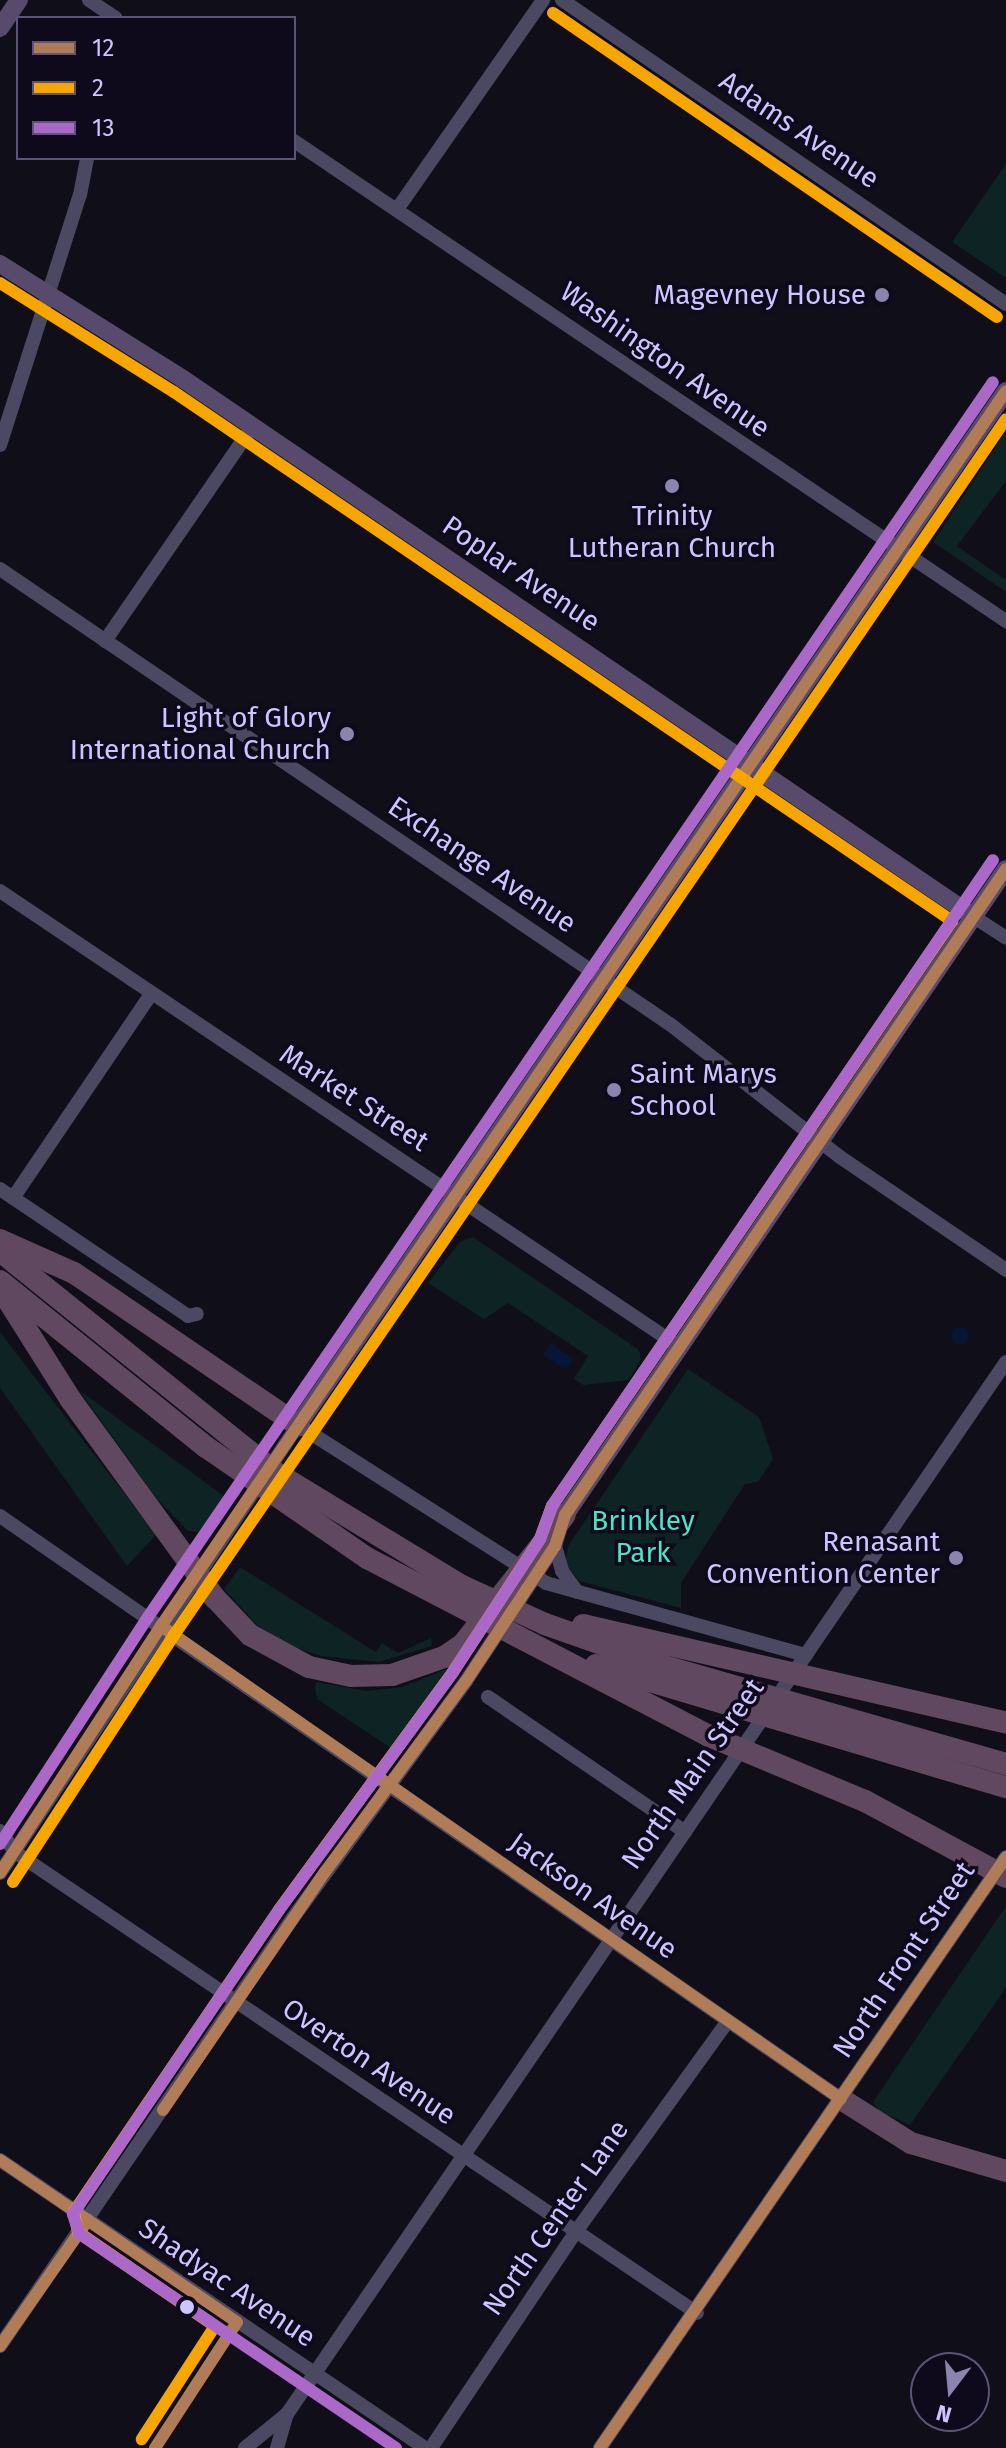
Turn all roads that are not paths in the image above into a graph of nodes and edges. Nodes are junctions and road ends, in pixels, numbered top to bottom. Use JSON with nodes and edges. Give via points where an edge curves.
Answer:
{"nodes":[{"id":1,"x":19,"y":0,"type":"edge"},
{"id":2,"x":89,"y":0,"type":"edge"},
{"id":3,"x":543,"y":0,"type":"edge"},
{"id":4,"x":562,"y":0,"type":"edge"},
{"id":5,"x":113,"y":16,"type":"edge"},
{"id":6,"x":0,"y":28,"type":"edge"},
{"id":7,"x":296,"y":142,"type":"edge"},
{"id":8,"x":87,"y":160,"type":"edge"},
{"id":9,"x":398,"y":208,"type":"junction"},
{"id":10,"x":0,"y":264,"type":"edge"},
{"id":11,"x":47,"y":294,"type":"junction"},
{"id":12,"x":1006,"y":304,"type":"edge"},
{"id":13,"x":1006,"y":391,"type":"edge"},
{"id":14,"x":253,"y":426,"type":"junction"},
{"id":15,"x":0,"y":445,"type":"edge"},
{"id":16,"x":899,"y":549,"type":"junction"},
{"id":17,"x":0,"y":569,"type":"edge"},
{"id":18,"x":1006,"y":621,"type":"edge"},
{"id":19,"x":105,"y":641,"type":"junction"},
{"id":20,"x":751,"y":764,"type":"junction"},
{"id":21,"x":1006,"y":869,"type":"edge"},
{"id":22,"x":0,"y":891,"type":"edge"},
{"id":23,"x":974,"y":917,"type":"junction"},
{"id":24,"x":1006,"y":938,"type":"edge"},
{"id":25,"x":604,"y":979,"type":"junction"},
{"id":26,"x":151,"y":994,"type":"junction"},
{"id":27,"x":818,"y":1141,"type":"junction"},
{"id":28,"x":0,"y":1189,"type":"edge"},
{"id":29,"x":456,"y":1197,"type":"junction"},
{"id":30,"x":13,"y":1198,"type":"junction"},
{"id":31,"x":0,"y":1240,"type":"edge"},
{"id":32,"x":0,"y":1251,"type":"edge"},
{"id":33,"x":1006,"y":1270,"type":"edge"},
{"id":34,"x":0,"y":1281,"type":"edge"},
{"id":35,"x":0,"y":1288,"type":"edge"},
{"id":36,"x":197,"y":1314,"type":"dead end"},
{"id":37,"x":680,"y":1347,"type":"junction"},
{"id":38,"x":1006,"y":1362,"type":"edge"},
{"id":39,"x":298,"y":1425,"type":"junction"},
{"id":40,"x":212,"y":1438,"type":"junction"},
{"id":41,"x":565,"y":1515,"type":"junction"},
{"id":42,"x":0,"y":1516,"type":"edge"},
{"id":43,"x":555,"y":1546,"type":"junction"},
{"id":44,"x":528,"y":1573,"type":"junction"},
{"id":45,"x":577,"y":1592,"type":"junction"},
{"id":46,"x":505,"y":1606,"type":"junction"},
{"id":47,"x":161,"y":1626,"type":"junction"},
{"id":48,"x":513,"y":1634,"type":"junction"},
{"id":49,"x":806,"y":1655,"type":"junction"},
{"id":50,"x":488,"y":1697,"type":"dead end"},
{"id":51,"x":1006,"y":1723,"type":"edge"},
{"id":52,"x":1006,"y":1764,"type":"edge"},
{"id":53,"x":388,"y":1787,"type":"junction"},
{"id":54,"x":1006,"y":1787,"type":"edge"},
{"id":55,"x":0,"y":1831,"type":"edge"},
{"id":56,"x":685,"y":1832,"type":"junction"},
{"id":57,"x":8,"y":1850,"type":"edge"},
{"id":58,"x":1006,"y":1857,"type":"edge"},
{"id":59,"x":0,"y":1873,"type":"edge"},
{"id":60,"x":1006,"y":1877,"type":"edge"},
{"id":61,"x":610,"y":1940,"type":"junction"},
{"id":62,"x":235,"y":2002,"type":"junction"},
{"id":63,"x":728,"y":2021,"type":"junction"},
{"id":64,"x":841,"y":2099,"type":"junction"},
{"id":65,"x":462,"y":2157,"type":"junction"},
{"id":66,"x":0,"y":2160,"type":"edge"},
{"id":67,"x":1006,"y":2171,"type":"edge"},
{"id":68,"x":88,"y":2220,"type":"junction"},
{"id":69,"x":575,"y":2233,"type":"junction"},
{"id":70,"x":697,"y":2313,"type":"junction"},
{"id":71,"x":0,"y":2346,"type":"edge"},
{"id":72,"x":314,"y":2374,"type":"junction"},
{"id":73,"x":287,"y":2414,"type":"junction"},
{"id":74,"x":245,"y":2448,"type":"edge"},
{"id":75,"x":277,"y":2448,"type":"edge"},
{"id":76,"x":428,"y":2448,"type":"edge"},
{"id":77,"x":600,"y":2448,"type":"edge"}],
"edges":[{"from":1,"to":6,"type":"main road"},
{"from":2,"to":5,"type":"street"},
{"from":3,"to":9,"type":"street"},
{"from":4,"to":12,"type":"street","name":"Adams Avenue"},
{"from":7,"to":9,"type":"street","name":"Washington Avenue"},
{"from":8,"to":11,"type":"street"},
{"from":9,"to":16,"type":"street","name":"Washington Avenue","via":[[686,402],[754,456]]},
{"from":10,"to":11,"type":"main road","name":"Poplar Avenue"},
{"from":11,"to":14,"type":"main road","name":"Poplar Avenue"},
{"from":11,"to":15,"type":"street"},
{"from":13,"to":16,"type":"main road"},
{"from":14,"to":19,"type":"street"},
{"from":14,"to":20,"type":"main road","name":"Poplar Avenue"},
{"from":16,"to":18,"type":"street","name":"Washington Avenue"},
{"from":16,"to":20,"type":"main road"},
{"from":17,"to":19,"type":"street","name":"Exchange Avenue"},
{"from":19,"to":25,"type":"street","name":"Exchange Avenue"},
{"from":20,"to":23,"type":"main road","name":"Poplar Avenue"},
{"from":20,"to":25,"type":"main road"},
{"from":21,"to":23,"type":"main road"},
{"from":22,"to":26,"type":"street","name":"Market Street"},
{"from":23,"to":24,"type":"street","name":"Poplar Avenue"},
{"from":23,"to":27,"type":"main road"},
{"from":25,"to":27,"type":"street","name":"Exchange Avenue"},
{"from":25,"to":29,"type":"main road"},
{"from":26,"to":29,"type":"street","name":"Market Street"},
{"from":26,"to":30,"type":"street"},
{"from":27,"to":33,"type":"street","name":"Exchange Avenue"},
{"from":27,"to":37,"type":"main road"},
{"from":28,"to":30,"type":"street"},
{"from":29,"to":37,"type":"street","name":"Market Street"},
{"from":29,"to":39,"type":"main road"},
{"from":30,"to":36,"type":"street","via":[[188,1316]]},
{"from":31,"to":39,"type":"highway","via":[[74,1273]]},
{"from":32,"to":40,"type":"highway"},
{"from":34,"to":40,"type":"highway"},
{"from":35,"to":44,"type":"highway","via":[[215,1598],[250,1635],[290,1659],[329,1673],[370,1676],[410,1671],[463,1644]]},
{"from":37,"to":41,"type":"main road"},
{"from":38,"to":49,"type":"street","name":"North Main Street"},
{"from":39,"to":44,"type":"street"},
{"from":39,"to":47,"type":"street"},
{"from":40,"to":46,"type":"highway","via":[[362,1530]]},
{"from":40,"to":48,"type":"highway","via":[[367,1558]]},
{"from":41,"to":43,"type":"street"},
{"from":41,"to":44,"type":"highway"},
{"from":42,"to":47,"type":"street","name":"Jackson Avenue"},
{"from":43,"to":44,"type":"street"},
{"from":43,"to":45,"type":"street","via":[[562,1571]]},
{"from":44,"to":45,"type":"street"},
{"from":44,"to":53,"type":"street"},
{"from":45,"to":49,"type":"street"},
{"from":46,"to":51,"type":"highway"},
{"from":46,"to":52,"type":"highway","via":[[664,1666]]},
{"from":47,"to":53,"type":"street","name":"Jackson Avenue"},
{"from":47,"to":57,"type":"street"},
{"from":48,"to":54,"type":"highway","via":[[701,1699]]},
{"from":48,"to":60,"type":"highway","via":[[707,1735],[909,1822]]},
{"from":49,"to":56,"type":"street","name":"North Main Street"},
{"from":50,"to":56,"type":"street"},
{"from":53,"to":61,"type":"street","name":"Jackson Avenue"},
{"from":53,"to":62,"type":"street"},
{"from":55,"to":57,"type":"street","name":"Overton Avenue"},
{"from":56,"to":61,"type":"street","name":"North Main Street"},
{"from":57,"to":59,"type":"street"},
{"from":57,"to":62,"type":"street","name":"Overton Avenue"},
{"from":58,"to":64,"type":"street","name":"North Front Street"},
{"from":61,"to":63,"type":"street","name":"Jackson Avenue"},
{"from":61,"to":65,"type":"street","name":"North Main Street"},
{"from":62,"to":65,"type":"street","name":"Overton Avenue"},
{"from":62,"to":68,"type":"street"},
{"from":63,"to":64,"type":"street","name":"Jackson Avenue"},
{"from":63,"to":69,"type":"street","name":"North Center Lane"},
{"from":64,"to":67,"type":"highway","via":[[889,2132],[939,2154]]},
{"from":64,"to":70,"type":"street","name":"North Front Street"},
{"from":65,"to":69,"type":"street","name":"Overton Avenue"},
{"from":65,"to":72,"type":"street","name":"North Main Street"},
{"from":66,"to":68,"type":"street","name":"Shadyac Avenue"},
{"from":68,"to":71,"type":"street"},
{"from":68,"to":72,"type":"street","name":"Shadyac Avenue"},
{"from":69,"to":70,"type":"street","name":"Overton Avenue"},
{"from":69,"to":76,"type":"street","name":"North Center Lane"},
{"from":70,"to":77,"type":"street","name":"North Front Street"},
{"from":72,"to":73,"type":"street","name":"North Main Street"},
{"from":72,"to":76,"type":"street","name":"Shadyac Avenue"},
{"from":73,"to":74,"type":"street","name":"North Main Street"},
{"from":73,"to":75,"type":"street","name":"North Main Street"}]}
